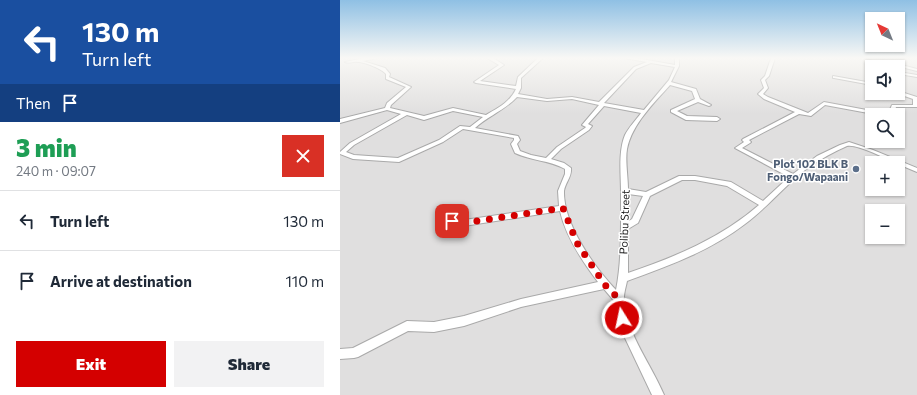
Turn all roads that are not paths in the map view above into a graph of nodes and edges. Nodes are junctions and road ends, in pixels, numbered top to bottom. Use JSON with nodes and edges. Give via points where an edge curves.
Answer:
{"nodes":[{"id":1,"x":387,"y":76,"type":"edge"},
{"id":2,"x":485,"y":76,"type":"edge"},
{"id":3,"x":521,"y":76,"type":"edge"},
{"id":4,"x":627,"y":76,"type":"edge"},
{"id":5,"x":671,"y":76,"type":"edge"},
{"id":6,"x":767,"y":76,"type":"edge"},
{"id":7,"x":834,"y":77,"type":"dead end"},
{"id":8,"x":668,"y":83,"type":"junction"},
{"id":9,"x":865,"y":83,"type":"edge"},
{"id":10,"x":519,"y":88,"type":"junction"},
{"id":11,"x":905,"y":94,"type":"edge"},
{"id":12,"x":516,"y":95,"type":"junction"},
{"id":13,"x":916,"y":97,"type":"edge"},
{"id":14,"x":698,"y":100,"type":"junction"},
{"id":15,"x":601,"y":104,"type":"junction"},
{"id":16,"x":710,"y":105,"type":"dead end"},
{"id":17,"x":916,"y":105,"type":"edge"},
{"id":18,"x":893,"y":108,"type":"edge"},
{"id":19,"x":388,"y":109,"type":"junction"},
{"id":20,"x":865,"y":111,"type":"edge"},
{"id":21,"x":645,"y":112,"type":"junction"},
{"id":22,"x":799,"y":112,"type":"junction"},
{"id":23,"x":407,"y":113,"type":"junction"},
{"id":24,"x":486,"y":116,"type":"junction"},
{"id":25,"x":717,"y":119,"type":"dead end"},
{"id":26,"x":340,"y":121,"type":"edge"},
{"id":27,"x":472,"y":128,"type":"junction"},
{"id":28,"x":546,"y":161,"type":"junction"},
{"id":29,"x":917,"y":170,"type":"edge"},
{"id":30,"x":794,"y":177,"type":"junction"},
{"id":31,"x":626,"y":191,"type":"junction"},
{"id":32,"x":647,"y":194,"type":"junction"},
{"id":33,"x":764,"y":205,"type":"junction"},
{"id":34,"x":563,"y":208,"type":"junction"},
{"id":35,"x":452,"y":221,"type":"dead end"},
{"id":36,"x":624,"y":227,"type":"junction"},
{"id":37,"x":623,"y":278,"type":"junction"},
{"id":38,"x":605,"y":285,"type":"junction"},
{"id":39,"x":620,"y":300,"type":"junction"},
{"id":40,"x":340,"y":354,"type":"edge"},
{"id":41,"x":658,"y":395,"type":"edge"}],
"edges":[{"from":1,"to":19,"type":"street","via":[[409,87],[389,104]]},
{"from":2,"to":10,"type":"street","via":[[476,82]]},
{"from":3,"to":10,"type":"street"},
{"from":4,"to":15,"type":"street"},
{"from":5,"to":8,"type":"street","name":"Polibu Street"},
{"from":6,"to":22,"type":"street","via":[[763,80],[766,88],[760,94]]},
{"from":7,"to":9,"type":"street"},
{"from":8,"to":14,"type":"street","via":[[694,90]]},
{"from":8,"to":21,"type":"street","name":"Polibu Street"},
{"from":10,"to":12,"type":"street"},
{"from":11,"to":13,"type":"street"},
{"from":12,"to":15,"type":"street","via":[[548,100],[572,98]]},
{"from":12,"to":24,"type":"street"},
{"from":13,"to":17,"type":"street"},
{"from":14,"to":16,"type":"street"},
{"from":14,"to":25,"type":"street","via":[[673,111],[686,118]]},
{"from":15,"to":21,"type":"street"},
{"from":15,"to":28,"type":"street","via":[[585,125],[589,126],[587,129],[559,148]]},
{"from":17,"to":18,"type":"street"},
{"from":19,"to":23,"type":"street"},
{"from":19,"to":26,"type":"street"},
{"from":20,"to":22,"type":"street","via":[[826,103],[809,115]]},
{"from":21,"to":31,"type":"street","name":"Polibu Street","via":[[625,142]]},
{"from":22,"to":30,"type":"street","via":[[745,140],[748,142],[738,148]]},
{"from":23,"to":24,"type":"street","via":[[424,118],[453,109]]},
{"from":23,"to":27,"type":"street","via":[[352,144],[342,153],[353,157],[399,160],[462,127]]},
{"from":24,"to":27,"type":"street"},
{"from":27,"to":28,"type":"street","via":[[516,137],[514,144],[517,152]]},
{"from":28,"to":34,"type":"street","via":[[563,165],[569,170],[561,191]]},
{"from":29,"to":30,"type":"street","via":[[848,144],[812,161]]},
{"from":30,"to":33,"type":"street"},
{"from":31,"to":32,"type":"street"},
{"from":31,"to":36,"type":"street","name":"Polibu Street"},
{"from":32,"to":33,"type":"street","via":[[681,178],[695,178],[729,184]]},
{"from":32,"to":36,"type":"street","via":[[635,221]]},
{"from":33,"to":37,"type":"street","via":[[716,240],[670,263]]},
{"from":34,"to":35,"type":"street","via":[[464,223]]},
{"from":34,"to":38,"type":"street","via":[[577,243]]},
{"from":36,"to":37,"type":"street","name":"Polibu Street"},
{"from":37,"to":39,"type":"street","name":"Polibu Street"},
{"from":38,"to":39,"type":"street"},
{"from":38,"to":40,"type":"street","via":[[521,303],[464,321],[434,327],[407,326],[354,353]]},
{"from":39,"to":41,"type":"street","name":"Polibu Street","via":[[622,318],[630,338]]}]}
